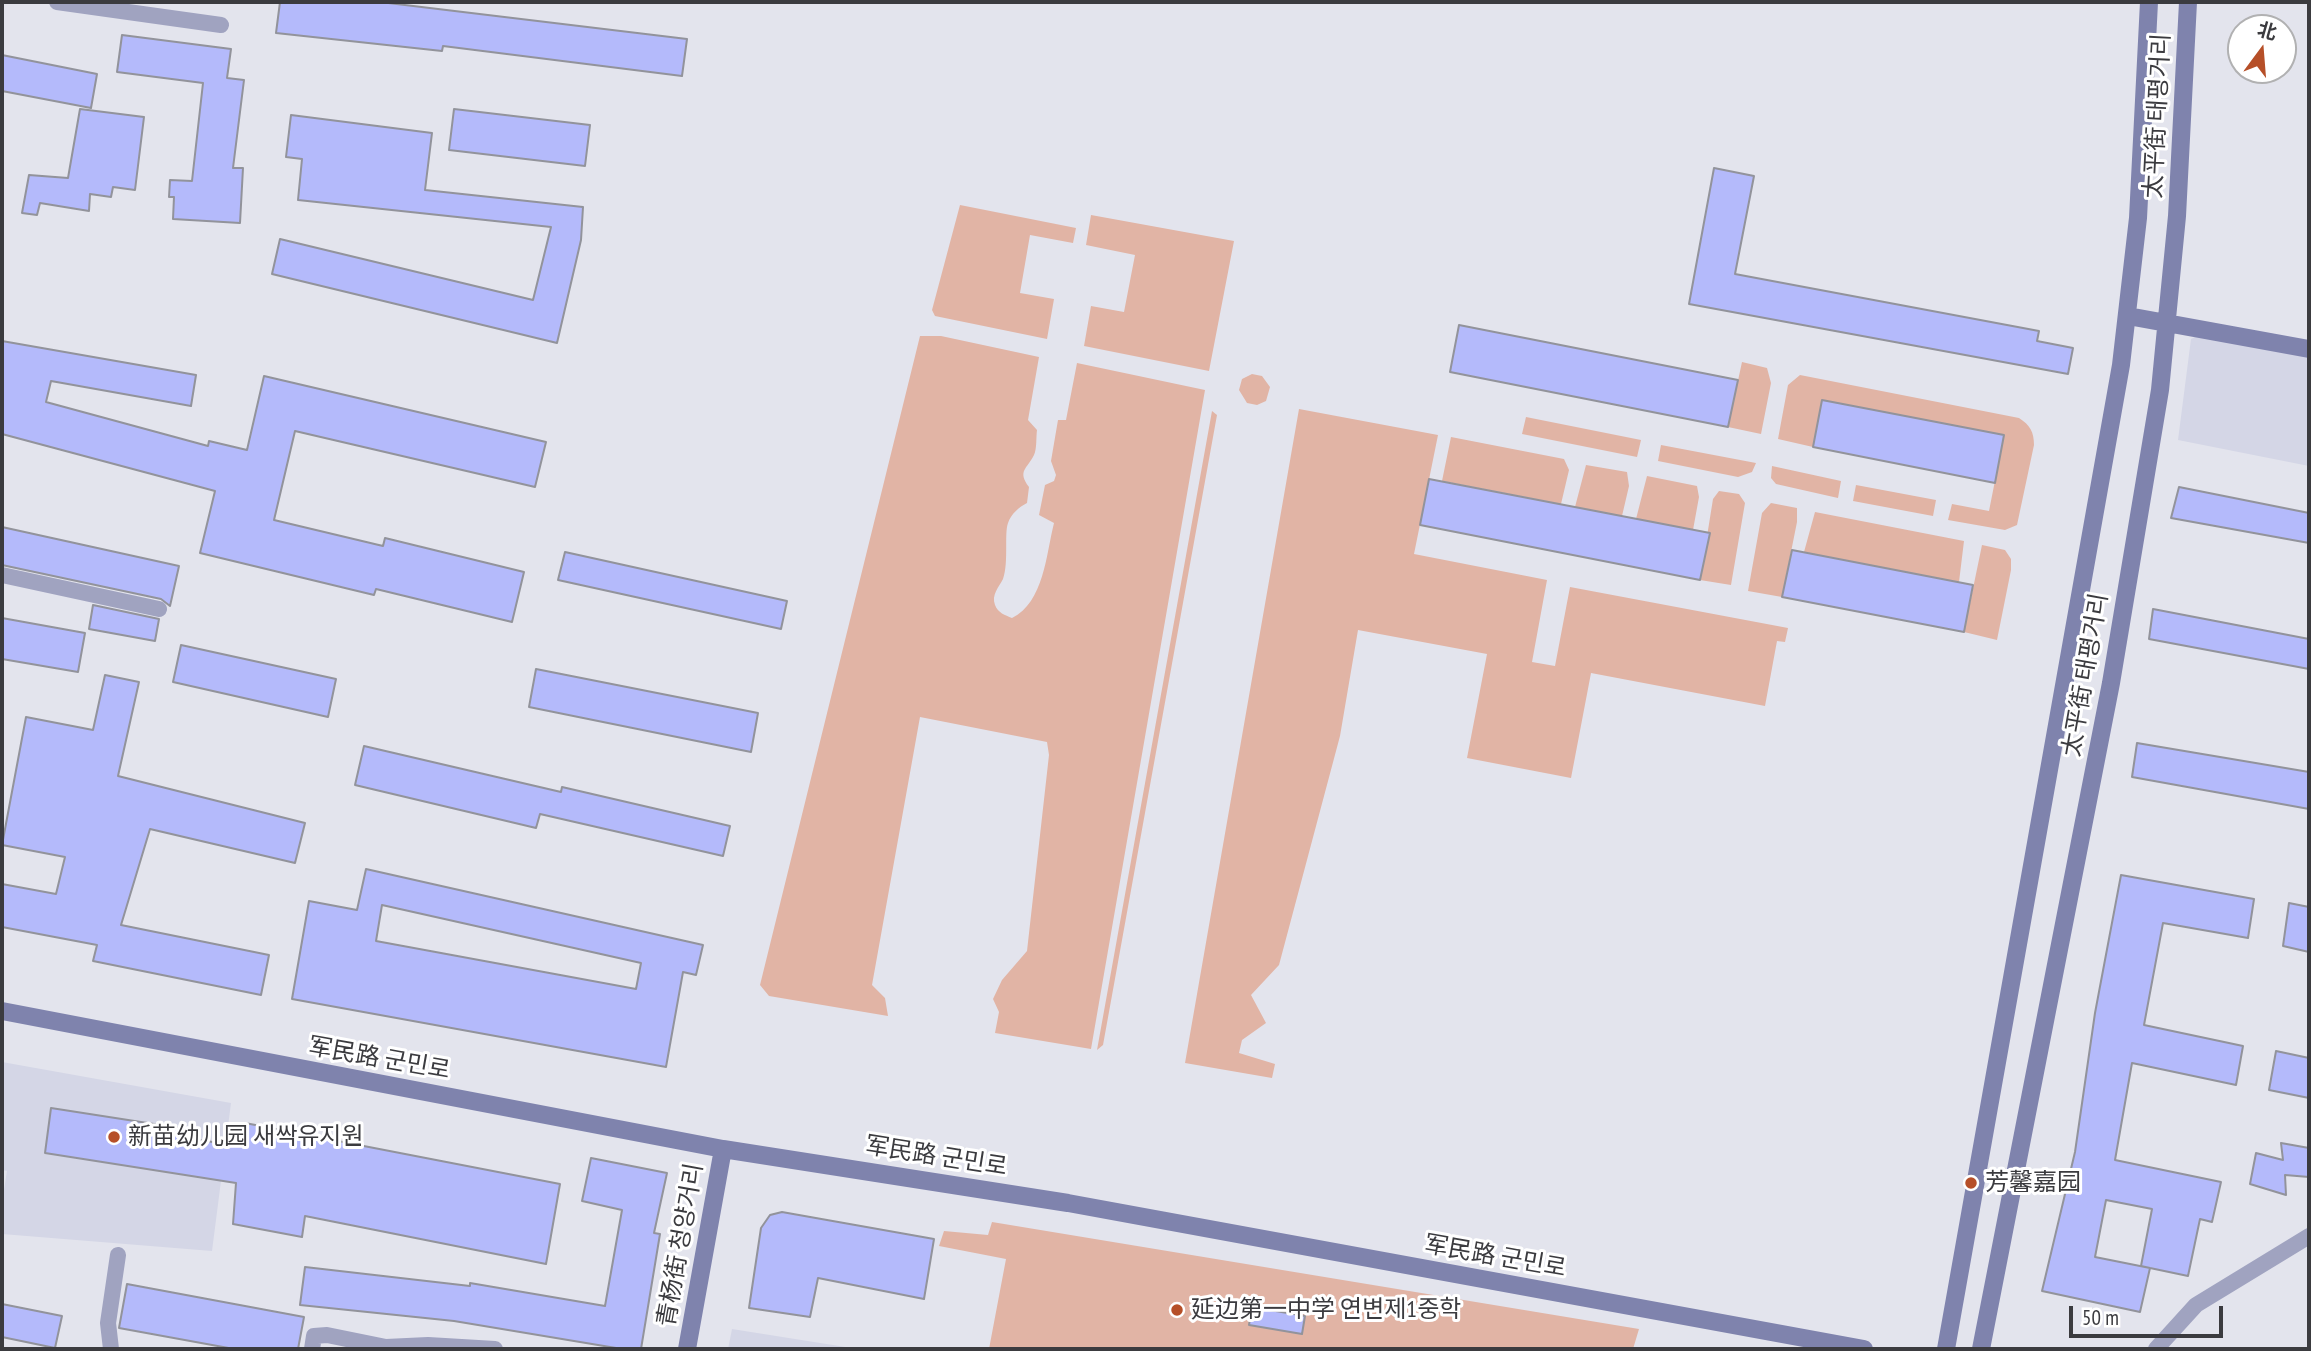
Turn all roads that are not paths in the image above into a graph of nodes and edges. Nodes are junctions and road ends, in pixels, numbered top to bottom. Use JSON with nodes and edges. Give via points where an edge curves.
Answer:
{"nodes":[{"id":1,"x":57,"y":2,"type":"edge"},
{"id":2,"x":2149,"y":2,"type":"edge"},
{"id":3,"x":2189,"y":2,"type":"edge"},
{"id":4,"x":220,"y":25,"type":"dead end"},
{"id":5,"x":2128,"y":316,"type":"junction"},
{"id":6,"x":2168,"y":323,"type":"junction"},
{"id":7,"x":2309,"y":349,"type":"edge"},
{"id":8,"x":2,"y":575,"type":"edge"},
{"id":9,"x":159,"y":609,"type":"dead end"},
{"id":10,"x":2,"y":1011,"type":"edge"},
{"id":11,"x":723,"y":1149,"type":"junction"},
{"id":12,"x":2309,"y":1236,"type":"edge"},
{"id":13,"x":118,"y":1255,"type":"dead end"},
{"id":14,"x":111,"y":1349,"type":"edge"},
{"id":15,"x":312,"y":1349,"type":"edge"},
{"id":16,"x":495,"y":1349,"type":"edge"},
{"id":17,"x":687,"y":1349,"type":"edge"},
{"id":18,"x":1864,"y":1349,"type":"edge"},
{"id":19,"x":1947,"y":1349,"type":"edge"},
{"id":20,"x":1981,"y":1349,"type":"edge"},
{"id":21,"x":2156,"y":1349,"type":"edge"}],
"edges":[{"from":1,"to":4,"type":"street"},
{"from":2,"to":5,"type":"main road","name":"太平街 태평거리"},
{"from":3,"to":6,"type":"main road","name":"太平街 태평거리"},
{"from":5,"to":6,"type":"main road"},
{"from":5,"to":19,"type":"main road","name":"太平街 태평거리"},
{"from":6,"to":7,"type":"main road"},
{"from":6,"to":20,"type":"main road","name":"太平街 태평거리","via":[[2111,683]]},
{"from":8,"to":9,"type":"street"},
{"from":10,"to":11,"type":"main road","name":"军民路 군민로"},
{"from":11,"to":17,"type":"main road","name":"青杨街 청양거리"},
{"from":11,"to":18,"type":"main road","name":"军民路 군민로","via":[[1068,1203]]},
{"from":12,"to":21,"type":"street","via":[[2196,1305]]},
{"from":13,"to":14,"type":"street","via":[[108,1322]]},
{"from":15,"to":16,"type":"street","via":[[314,1336],[327,1335],[386,1347]]}]}
